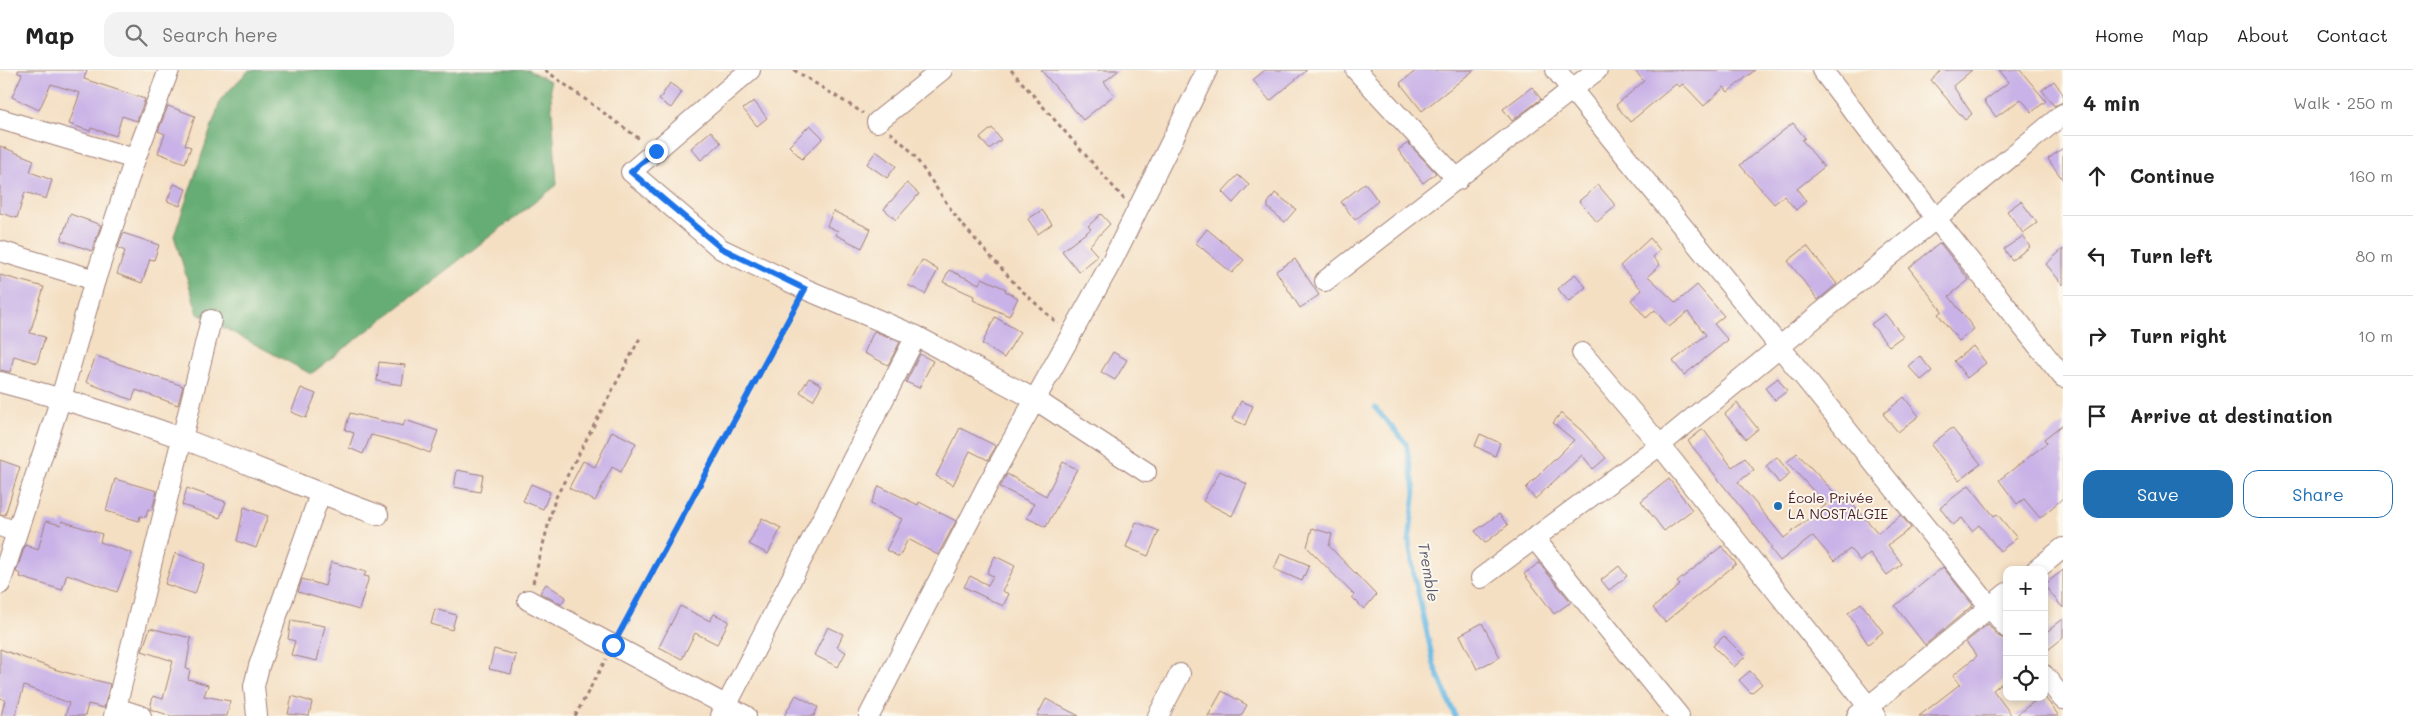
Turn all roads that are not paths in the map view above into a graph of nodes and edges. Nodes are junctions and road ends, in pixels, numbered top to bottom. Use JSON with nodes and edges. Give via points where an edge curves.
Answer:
{"nodes":[{"id":1,"x":169,"y":70,"type":"edge"},
{"id":2,"x":750,"y":70,"type":"edge"},
{"id":3,"x":942,"y":70,"type":"edge"},
{"id":4,"x":1207,"y":70,"type":"edge"},
{"id":5,"x":1356,"y":70,"type":"edge"},
{"id":6,"x":1556,"y":70,"type":"edge"},
{"id":7,"x":1597,"y":70,"type":"edge"},
{"id":8,"x":1822,"y":70,"type":"edge"},
{"id":9,"x":1574,"y":90,"type":"junction"},
{"id":10,"x":2063,"y":114,"type":"edge"},
{"id":11,"x":0,"y":119,"type":"edge"},
{"id":12,"x":877,"y":122,"type":"road end"},
{"id":13,"x":135,"y":160,"type":"junction"},
{"id":14,"x":1458,"y":180,"type":"junction"},
{"id":15,"x":1936,"y":219,"type":"junction"},
{"id":16,"x":0,"y":251,"type":"edge"},
{"id":17,"x":95,"y":280,"type":"junction"},
{"id":18,"x":1325,"y":281,"type":"dead end"},
{"id":19,"x":211,"y":320,"type":"dead end"},
{"id":20,"x":916,"y":336,"type":"junction"},
{"id":21,"x":1779,"y":348,"type":"junction"},
{"id":22,"x":1582,"y":353,"type":"dead end"},
{"id":23,"x":2063,"y":378,"type":"edge"},
{"id":24,"x":0,"y":382,"type":"edge"},
{"id":25,"x":61,"y":398,"type":"junction"},
{"id":26,"x":1036,"y":400,"type":"junction"},
{"id":27,"x":180,"y":438,"type":"junction"},
{"id":28,"x":1660,"y":445,"type":"junction"},
{"id":29,"x":1146,"y":472,"type":"dead end"},
{"id":30,"x":320,"y":494,"type":"junction"},
{"id":31,"x":378,"y":515,"type":"dead end"},
{"id":32,"x":9,"y":529,"type":"edge"},
{"id":33,"x":1534,"y":538,"type":"junction"},
{"id":34,"x":2063,"y":548,"type":"edge"},
{"id":35,"x":2041,"y":566,"type":"edge"},
{"id":36,"x":1480,"y":578,"type":"dead end"},
{"id":37,"x":0,"y":584,"type":"edge"},
{"id":38,"x":2003,"y":595,"type":"edge"},
{"id":39,"x":528,"y":600,"type":"road end"},
{"id":40,"x":1990,"y":606,"type":"junction"},
{"id":41,"x":2003,"y":623,"type":"edge"},
{"id":42,"x":1180,"y":674,"type":"dead end"},
{"id":43,"x":2048,"y":680,"type":"edge"},
{"id":44,"x":2063,"y":699,"type":"edge"},
{"id":45,"x":724,"y":711,"type":"edge"},
{"id":46,"x":115,"y":712,"type":"edge"},
{"id":47,"x":1867,"y":713,"type":"edge"},
{"id":48,"x":141,"y":716,"type":"edge"},
{"id":49,"x":257,"y":716,"type":"edge"},
{"id":50,"x":746,"y":716,"type":"edge"},
{"id":51,"x":869,"y":716,"type":"edge"},
{"id":52,"x":1158,"y":716,"type":"edge"},
{"id":53,"x":1679,"y":716,"type":"edge"}],
"edges":[{"from":1,"to":13,"type":"street"},
{"from":2,"to":20,"type":"street","via":[[631,172],[721,248],[805,289]]},
{"from":3,"to":12,"type":"street"},
{"from":4,"to":26,"type":"street"},
{"from":5,"to":14,"type":"street"},
{"from":6,"to":9,"type":"street"},
{"from":7,"to":9,"type":"street"},
{"from":8,"to":15,"type":"street"},
{"from":9,"to":14,"type":"street"},
{"from":9,"to":21,"type":"street"},
{"from":10,"to":15,"type":"street"},
{"from":11,"to":13,"type":"street"},
{"from":13,"to":17,"type":"street"},
{"from":14,"to":18,"type":"street"},
{"from":15,"to":21,"type":"street"},
{"from":15,"to":23,"type":"street"},
{"from":16,"to":17,"type":"street"},
{"from":17,"to":25,"type":"street"},
{"from":19,"to":27,"type":"street"},
{"from":20,"to":26,"type":"street"},
{"from":20,"to":45,"type":"street"},
{"from":21,"to":28,"type":"street"},
{"from":21,"to":40,"type":"street"},
{"from":22,"to":28,"type":"street"},
{"from":24,"to":25,"type":"street"},
{"from":25,"to":27,"type":"street"},
{"from":25,"to":32,"type":"street"},
{"from":26,"to":29,"type":"street"},
{"from":26,"to":51,"type":"street","via":[[987,486]]},
{"from":27,"to":30,"type":"street"},
{"from":27,"to":46,"type":"street"},
{"from":28,"to":33,"type":"street"},
{"from":28,"to":47,"type":"street"},
{"from":30,"to":31,"type":"street"},
{"from":30,"to":49,"type":"street","via":[[259,666],[254,686]]},
{"from":32,"to":37,"type":"street"},
{"from":33,"to":36,"type":"street"},
{"from":33,"to":53,"type":"street"},
{"from":34,"to":35,"type":"street"},
{"from":38,"to":40,"type":"street"},
{"from":39,"to":45,"type":"street","via":[[613,645]]},
{"from":40,"to":41,"type":"street"},
{"from":40,"to":47,"type":"street"},
{"from":42,"to":52,"type":"street"},
{"from":43,"to":44,"type":"street"},
{"from":45,"to":50,"type":"street"},
{"from":46,"to":48,"type":"street"}]}
